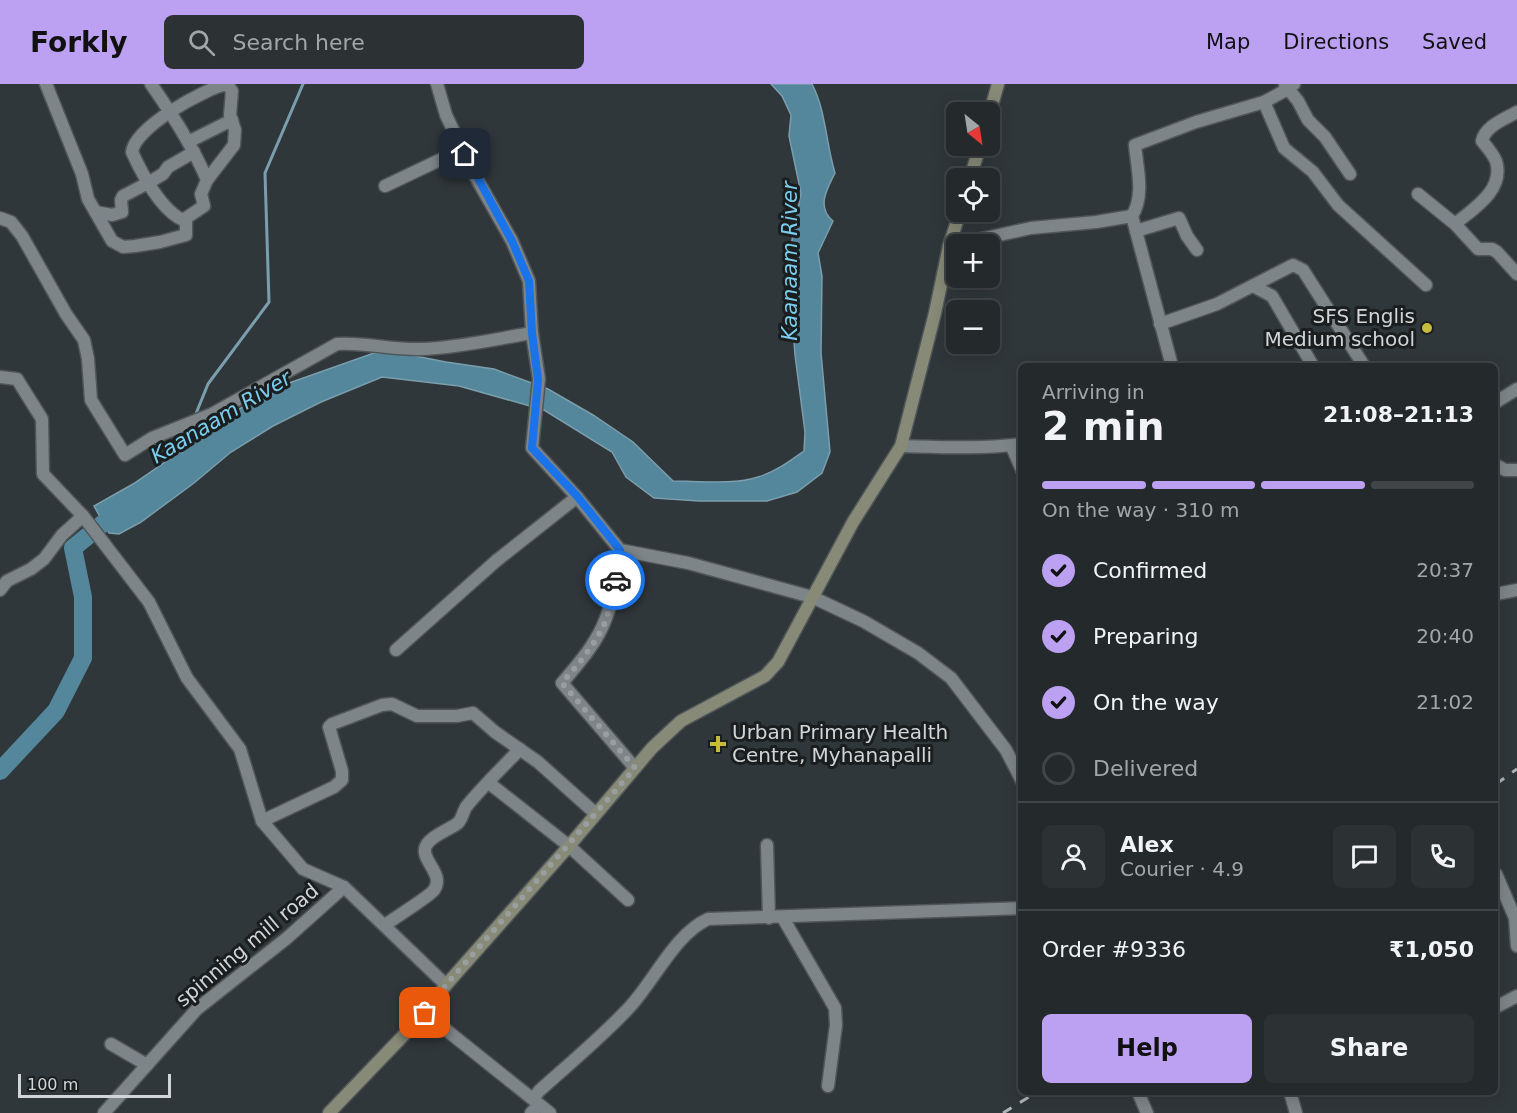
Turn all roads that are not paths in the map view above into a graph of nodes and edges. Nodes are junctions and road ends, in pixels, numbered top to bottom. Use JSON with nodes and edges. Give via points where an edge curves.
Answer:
{"nodes":[{"id":1,"x":45,"y":84,"type":"edge"},
{"id":2,"x":151,"y":84,"type":"edge"},
{"id":3,"x":227,"y":84,"type":"edge"},
{"id":4,"x":437,"y":84,"type":"edge"},
{"id":5,"x":998,"y":84,"type":"edge"},
{"id":6,"x":1289,"y":86,"type":"edge"},
{"id":7,"x":993,"y":102,"type":"edge"},
{"id":8,"x":1264,"y":102,"type":"junction"},
{"id":9,"x":170,"y":111,"type":"junction"},
{"id":10,"x":1517,"y":112,"type":"edge"},
{"id":11,"x":232,"y":120,"type":"junction"},
{"id":12,"x":191,"y":147,"type":"junction"},
{"id":13,"x":465,"y":154,"type":"junction"},
{"id":14,"x":1350,"y":174,"type":"dead end"},
{"id":15,"x":207,"y":180,"type":"junction"},
{"id":16,"x":148,"y":183,"type":"junction"},
{"id":17,"x":386,"y":186,"type":"dead end"},
{"id":18,"x":1418,"y":195,"type":"dead end"},
{"id":19,"x":96,"y":212,"type":"junction"},
{"id":20,"x":1132,"y":216,"type":"junction"},
{"id":21,"x":0,"y":218,"type":"edge"},
{"id":22,"x":185,"y":221,"type":"junction"},
{"id":23,"x":1455,"y":224,"type":"junction"},
{"id":24,"x":1136,"y":231,"type":"junction"},
{"id":25,"x":1000,"y":235,"type":"edge"},
{"id":26,"x":1197,"y":250,"type":"dead end"},
{"id":27,"x":946,"y":260,"type":"edge"},
{"id":28,"x":1517,"y":274,"type":"edge"},
{"id":29,"x":1426,"y":285,"type":"dead end"},
{"id":30,"x":1253,"y":286,"type":"junction"},
{"id":31,"x":1160,"y":324,"type":"junction"},
{"id":32,"x":532,"y":333,"type":"junction"},
{"id":33,"x":1171,"y":363,"type":"edge"},
{"id":34,"x":1311,"y":363,"type":"edge"},
{"id":35,"x":1362,"y":363,"type":"edge"},
{"id":36,"x":0,"y":377,"type":"edge"},
{"id":37,"x":1517,"y":389,"type":"edge"},
{"id":38,"x":1498,"y":401,"type":"edge"},
{"id":39,"x":901,"y":446,"type":"junction"},
{"id":40,"x":1017,"y":446,"type":"edge"},
{"id":41,"x":1498,"y":466,"type":"edge"},
{"id":42,"x":1517,"y":470,"type":"edge"},
{"id":43,"x":577,"y":496,"type":"junction"},
{"id":44,"x":83,"y":516,"type":"junction"},
{"id":45,"x":620,"y":550,"type":"junction"},
{"id":46,"x":0,"y":590,"type":"edge"},
{"id":47,"x":1517,"y":590,"type":"edge"},
{"id":48,"x":1498,"y":594,"type":"edge"},
{"id":49,"x":812,"y":597,"type":"junction"},
{"id":50,"x":396,"y":650,"type":"dead end"},
{"id":51,"x":520,"y":749,"type":"junction"},
{"id":52,"x":635,"y":768,"type":"junction"},
{"id":53,"x":1018,"y":773,"type":"edge"},
{"id":54,"x":489,"y":783,"type":"junction"},
{"id":55,"x":596,"y":814,"type":"junction"},
{"id":56,"x":262,"y":821,"type":"junction"},
{"id":57,"x":767,"y":845,"type":"dead end"},
{"id":58,"x":569,"y":846,"type":"junction"},
{"id":59,"x":1498,"y":879,"type":"edge"},
{"id":60,"x":344,"y":887,"type":"junction"},
{"id":61,"x":628,"y":900,"type":"dead end"},
{"id":62,"x":1018,"y":908,"type":"edge"},
{"id":63,"x":769,"y":918,"type":"junction"},
{"id":64,"x":783,"y":918,"type":"junction"},
{"id":65,"x":385,"y":925,"type":"junction"},
{"id":66,"x":1517,"y":946,"type":"edge"},
{"id":67,"x":446,"y":985,"type":"junction"},
{"id":68,"x":1517,"y":996,"type":"edge"},
{"id":69,"x":1498,"y":1006,"type":"edge"},
{"id":70,"x":425,"y":1013,"type":"junction"},
{"id":71,"x":111,"y":1044,"type":"dead end"},
{"id":72,"x":147,"y":1065,"type":"junction"},
{"id":73,"x":828,"y":1086,"type":"dead end"},
{"id":74,"x":1139,"y":1095,"type":"edge"},
{"id":75,"x":1291,"y":1095,"type":"edge"},
{"id":76,"x":534,"y":1106,"type":"edge"},
{"id":77,"x":104,"y":1113,"type":"edge"},
{"id":78,"x":328,"y":1113,"type":"edge"},
{"id":79,"x":550,"y":1113,"type":"edge"},
{"id":80,"x":1147,"y":1113,"type":"edge"},
{"id":81,"x":1296,"y":1113,"type":"edge"}],
"edges":[{"from":1,"to":19,"type":"street"},
{"from":2,"to":9,"type":"street"},
{"from":3,"to":9,"type":"street"},
{"from":3,"to":11,"type":"street"},
{"from":4,"to":13,"type":"street","via":[[446,115]]},
{"from":5,"to":7,"type":"street"},
{"from":6,"to":8,"type":"street"},
{"from":6,"to":14,"type":"street","via":[[1308,120]]},
{"from":8,"to":20,"type":"street","via":[[1135,145],[1140,195]]},
{"from":8,"to":29,"type":"street","via":[[1284,147],[1313,172],[1338,205]]},
{"from":9,"to":12,"type":"street"},
{"from":9,"to":16,"type":"street","via":[[133,146],[132,152]]},
{"from":10,"to":23,"type":"street","via":[[1483,135],[1482,141],[1496,161],[1492,191]]},
{"from":11,"to":12,"type":"street"},
{"from":11,"to":15,"type":"street","via":[[234,145]]},
{"from":12,"to":15,"type":"street"},
{"from":12,"to":16,"type":"street"},
{"from":13,"to":17,"type":"street","via":[[446,157]]},
{"from":13,"to":32,"type":"street","via":[[529,281]]},
{"from":15,"to":22,"type":"street","via":[[201,194],[204,206]]},
{"from":16,"to":19,"type":"street","via":[[123,196],[122,212]]},
{"from":16,"to":22,"type":"street","via":[[175,218]]},
{"from":18,"to":23,"type":"street"},
{"from":19,"to":22,"type":"street","via":[[112,241],[123,247],[186,234]]},
{"from":20,"to":24,"type":"street"},
{"from":20,"to":25,"type":"street"},
{"from":21,"to":32,"type":"street","via":[[11,222],[22,236],[84,340],[91,400],[125,455],[152,438],[201,419],[337,344],[421,349]]},
{"from":23,"to":28,"type":"street","via":[[1478,249],[1497,252]]},
{"from":24,"to":26,"type":"street","via":[[1179,218]]},
{"from":24,"to":31,"type":"street"},
{"from":27,"to":39,"type":"street"},
{"from":30,"to":31,"type":"street","via":[[1217,304]]},
{"from":30,"to":34,"type":"street","via":[[1272,296]]},
{"from":30,"to":35,"type":"street","via":[[1293,265],[1304,270]]},
{"from":31,"to":33,"type":"street"},
{"from":32,"to":43,"type":"street","via":[[538,380],[532,448]]},
{"from":36,"to":44,"type":"street","via":[[17,379],[42,419],[43,474]]},
{"from":37,"to":38,"type":"street"},
{"from":39,"to":40,"type":"street"},
{"from":39,"to":49,"type":"street"},
{"from":41,"to":42,"type":"street"},
{"from":43,"to":45,"type":"street"},
{"from":43,"to":50,"type":"street"},
{"from":44,"to":46,"type":"street","via":[[44,559],[7,581]]},
{"from":44,"to":56,"type":"street","via":[[149,602],[187,678],[240,749]]},
{"from":45,"to":49,"type":"street","via":[[688,563]]},
{"from":45,"to":52,"type":"street","via":[[606,618],[581,661],[562,683]]},
{"from":47,"to":48,"type":"street"},
{"from":49,"to":52,"type":"street","via":[[778,662],[765,676],[681,721]]},
{"from":49,"to":53,"type":"street","via":[[918,653],[951,678],[1006,750]]},
{"from":51,"to":54,"type":"street"},
{"from":51,"to":55,"type":"street"},
{"from":51,"to":56,"type":"street","via":[[473,713],[417,716],[398,706],[382,705],[329,727],[342,780]]},
{"from":52,"to":55,"type":"street"},
{"from":54,"to":58,"type":"street"},
{"from":54,"to":65,"type":"street","via":[[465,808],[459,822],[427,844],[428,861],[438,881],[434,891]]},
{"from":55,"to":58,"type":"street"},
{"from":56,"to":60,"type":"street","via":[[303,868]]},
{"from":57,"to":63,"type":"street"},
{"from":58,"to":61,"type":"street"},
{"from":58,"to":67,"type":"street"},
{"from":59,"to":66,"type":"street","via":[[1515,918]]},
{"from":60,"to":65,"type":"street"},
{"from":60,"to":72,"type":"street","name":"spinning mill road","via":[[197,1009]]},
{"from":62,"to":64,"type":"street"},
{"from":63,"to":64,"type":"street"},
{"from":63,"to":76,"type":"street","via":[[700,923],[672,951],[627,1011],[539,1090]]},
{"from":64,"to":73,"type":"street","via":[[835,1008]]},
{"from":65,"to":67,"type":"street"},
{"from":67,"to":70,"type":"street"},
{"from":68,"to":69,"type":"street"},
{"from":70,"to":76,"type":"street"},
{"from":70,"to":78,"type":"street"},
{"from":71,"to":72,"type":"street"},
{"from":72,"to":77,"type":"street","name":"spinning mill road"},
{"from":74,"to":80,"type":"street"},
{"from":75,"to":81,"type":"street"},
{"from":76,"to":79,"type":"street"}]}
